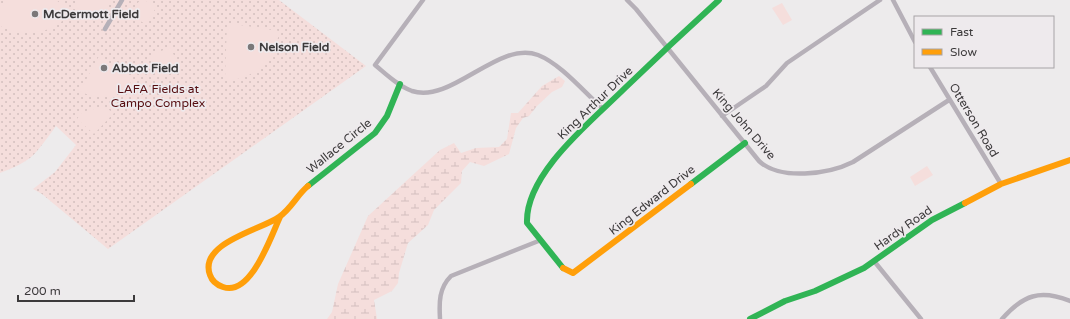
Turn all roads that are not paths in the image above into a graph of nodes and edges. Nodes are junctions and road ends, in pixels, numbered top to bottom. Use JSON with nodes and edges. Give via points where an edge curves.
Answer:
{"nodes":[{"id":1,"x":122,"y":0,"type":"edge"},
{"id":2,"x":423,"y":0,"type":"edge"},
{"id":3,"x":627,"y":0,"type":"edge"},
{"id":4,"x":719,"y":0,"type":"edge"},
{"id":5,"x":880,"y":0,"type":"edge"},
{"id":6,"x":893,"y":0,"type":"edge"},
{"id":7,"x":105,"y":29,"type":"dead end"},
{"id":8,"x":914,"y":40,"type":"edge"},
{"id":9,"x":667,"y":49,"type":"junction"},
{"id":10,"x":931,"y":68,"type":"edge"},
{"id":11,"x":400,"y":84,"type":"junction"},
{"id":12,"x":949,"y":100,"type":"junction"},
{"id":13,"x":604,"y":109,"type":"junction"},
{"id":14,"x":722,"y":116,"type":"junction"},
{"id":15,"x":745,"y":143,"type":"junction"},
{"id":16,"x":1070,"y":160,"type":"edge"},
{"id":17,"x":1001,"y":184,"type":"junction"},
{"id":18,"x":280,"y":217,"type":"junction"},
{"id":19,"x":541,"y":240,"type":"junction"},
{"id":20,"x":874,"y":261,"type":"junction"},
{"id":21,"x":573,"y":273,"type":"joint"},
{"id":22,"x":1070,"y":301,"type":"edge"},
{"id":23,"x":440,"y":319,"type":"edge"},
{"id":24,"x":750,"y":319,"type":"edge"},
{"id":25,"x":921,"y":319,"type":"edge"},
{"id":26,"x":1002,"y":319,"type":"edge"}],
"edges":[{"from":1,"to":7,"type":"street"},
{"from":2,"to":11,"type":"street","via":[[375,65]]},
{"from":3,"to":9,"type":"street","name":"King John Drive"},
{"from":4,"to":9,"type":"street","name":"King Arthur Drive"},
{"from":5,"to":14,"type":"street","via":[[787,63],[766,86]]},
{"from":6,"to":8,"type":"street"},
{"from":9,"to":13,"type":"street","name":"King Arthur Drive"},
{"from":9,"to":14,"type":"street","name":"King John Drive"},
{"from":10,"to":12,"type":"street","name":"Otterson Road"},
{"from":11,"to":13,"type":"street","via":[[414,92],[432,92],[510,55],[528,53],[549,60]]},
{"from":11,"to":18,"type":"street","name":"Wallace Circle","via":[[385,118],[375,133],[314,180]]},
{"from":12,"to":15,"type":"street","name":"King John Drive","via":[[853,162],[832,170],[778,172],[766,167]]},
{"from":12,"to":17,"type":"street","name":"Otterson Road"},
{"from":13,"to":19,"type":"street","name":"King Arthur Drive","via":[[558,154],[529,205],[527,223]]},
{"from":14,"to":15,"type":"street","name":"King John Drive"},
{"from":15,"to":21,"type":"street","name":"King Edward Drive"},
{"from":16,"to":17,"type":"street","name":"Hardy Road"},
{"from":17,"to":20,"type":"street","name":"Hardy Road","via":[[932,220]]},
{"from":18,"to":18,"type":"street","name":"Wallace Circle","via":[[233,240],[216,252],[210,259],[208,268],[210,277],[216,284],[228,289],[245,284]]},
{"from":19,"to":21,"type":"street","name":"King Arthur Drive","via":[[564,269]]},
{"from":19,"to":23,"type":"street","via":[[451,276],[440,294]]},
{"from":20,"to":24,"type":"street","name":"Hardy Road","via":[[836,282],[785,301]]},
{"from":20,"to":25,"type":"street"},
{"from":22,"to":26,"type":"street","via":[[1049,295],[1032,297],[1017,304]]}]}
